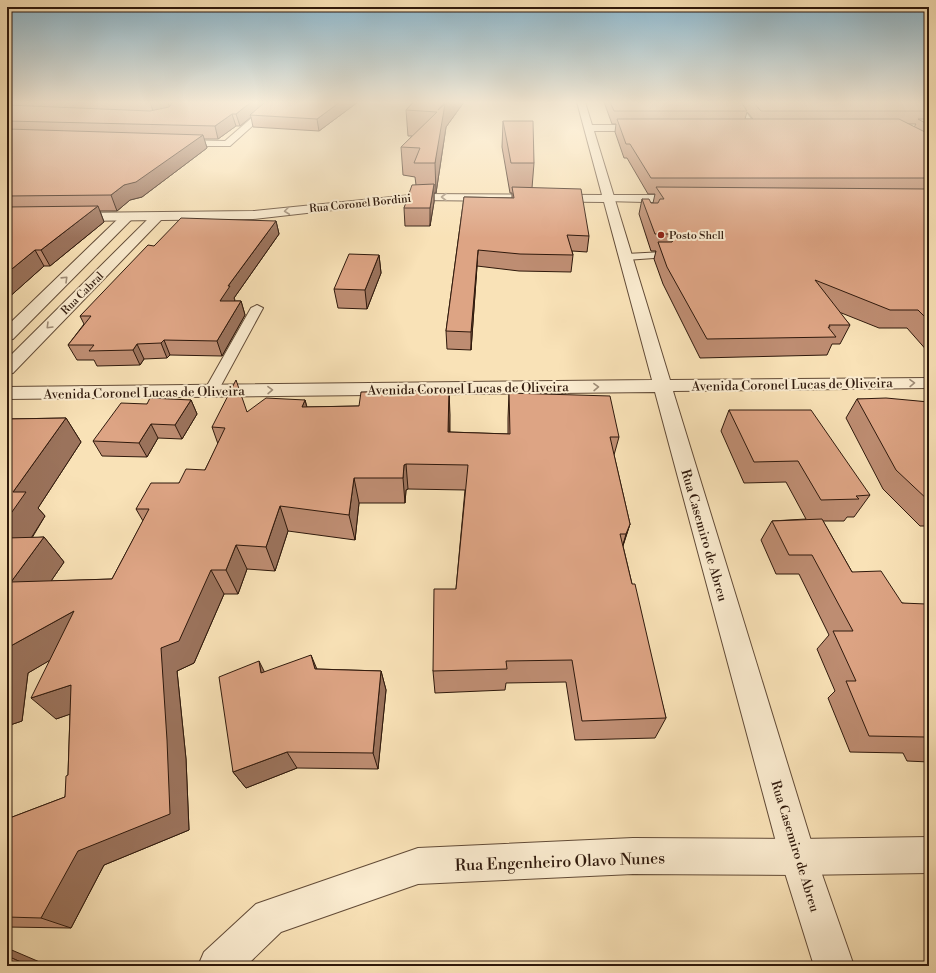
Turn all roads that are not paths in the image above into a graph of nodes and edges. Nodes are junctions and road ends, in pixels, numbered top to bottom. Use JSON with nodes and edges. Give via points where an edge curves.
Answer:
{"nodes":[{"id":1,"x":594,"y":147,"type":"edge"},
{"id":2,"x":609,"y":199,"type":"junction"},
{"id":3,"x":693,"y":199,"type":"edge"},
{"id":4,"x":60,"y":217,"type":"edge"},
{"id":5,"x":127,"y":217,"type":"junction"},
{"id":6,"x":156,"y":217,"type":"junction"},
{"id":7,"x":136,"y":239,"type":"junction"},
{"id":8,"x":105,"y":240,"type":"junction"},
{"id":9,"x":664,"y":255,"type":"edge"},
{"id":10,"x":626,"y":257,"type":"junction"},
{"id":11,"x":257,"y":308,"type":"dead end"},
{"id":12,"x":7,"y":335,"type":"edge"},
{"id":13,"x":7,"y":369,"type":"edge"},
{"id":14,"x":929,"y":383,"type":"edge"},
{"id":15,"x":663,"y":386,"type":"junction"},
{"id":16,"x":211,"y":391,"type":"junction"},
{"id":17,"x":7,"y":394,"type":"edge"},
{"id":18,"x":929,"y":855,"type":"edge"},
{"id":19,"x":798,"y":857,"type":"junction"},
{"id":20,"x":218,"y":966,"type":"edge"},
{"id":21,"x":834,"y":966,"type":"edge"}],
"edges":[{"from":1,"to":2,"type":"street","name":"Rua Casemiro de Abreu"},
{"from":2,"to":3,"type":"street","name":"Rua Coronel Bordini","via":[[647,204]]},
{"from":2,"to":6,"type":"street","name":"Rua Coronel Bordini","one_way":true,"via":[[422,197],[253,215]]},
{"from":2,"to":10,"type":"street","name":"Rua Casemiro de Abreu"},
{"from":4,"to":5,"type":"street","name":"Rua Coronel Bordini"},
{"from":5,"to":6,"type":"street","name":"Rua Coronel Bordini"},
{"from":5,"to":8,"type":"street","name":"Rua Cabral"},
{"from":6,"to":7,"type":"street","name":"Rua Cabral"},
{"from":7,"to":8,"type":"street"},
{"from":7,"to":13,"type":"street","name":"Rua Cabral","one_way":true},
{"from":12,"to":8,"type":"street","name":"Rua Cabral","one_way":true},
{"from":9,"to":10,"type":"lane"},
{"from":10,"to":15,"type":"street","name":"Rua Casemiro de Abreu"},
{"from":11,"to":16,"type":"lane"},
{"from":15,"to":14,"type":"street","name":"Avenida Coronel Lucas de Oliveira","one_way":true},
{"from":16,"to":15,"type":"street","name":"Avenida Coronel Lucas de Oliveira","one_way":true},
{"from":15,"to":19,"type":"street","name":"Rua Casemiro de Abreu"},
{"from":16,"to":17,"type":"street","name":"Avenida Coronel Lucas de Oliveira"},
{"from":18,"to":19,"type":"street","name":"Rua Engenheiro Olavo Nunes"},
{"from":19,"to":20,"type":"street","name":"Rua Engenheiro Olavo Nunes","via":[[633,856],[418,866],[269,918]]},
{"from":19,"to":21,"type":"street","name":"Rua Casemiro de Abreu"}]}
